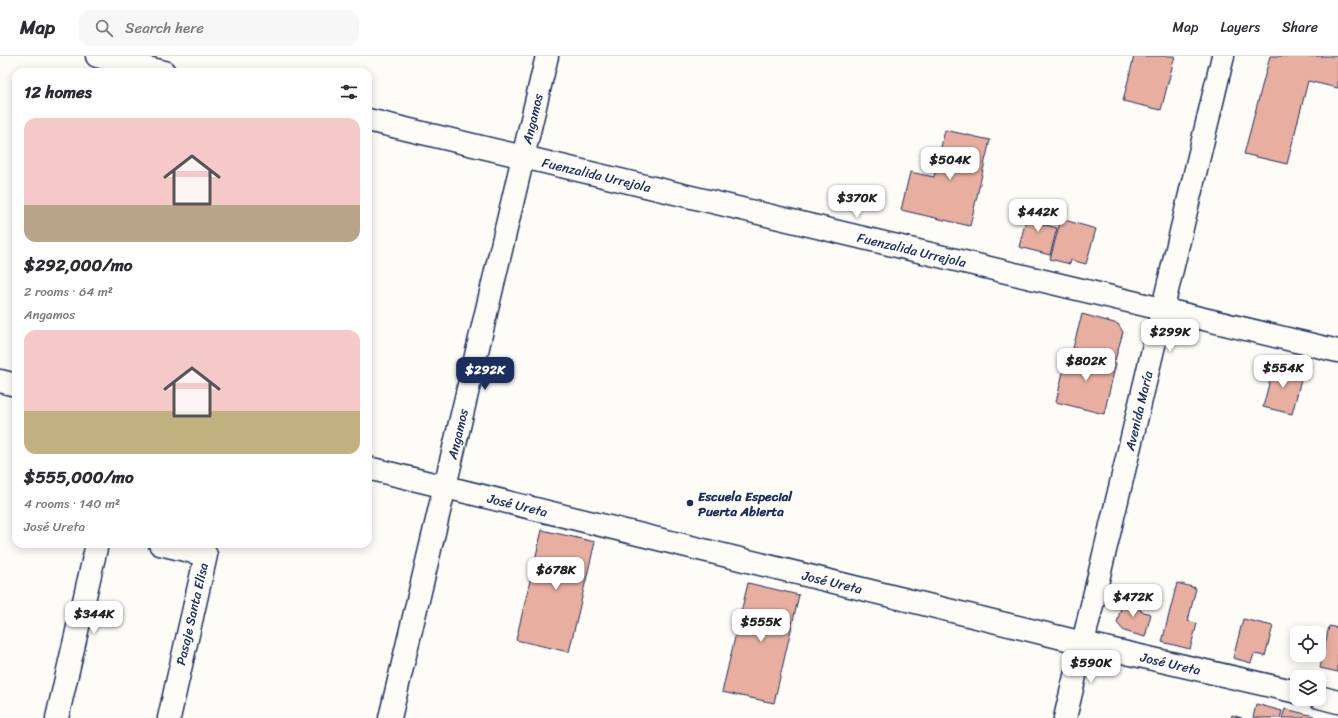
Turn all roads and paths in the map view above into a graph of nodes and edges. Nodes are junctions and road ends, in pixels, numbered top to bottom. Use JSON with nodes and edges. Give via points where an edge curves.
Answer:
{"nodes":[{"id":1,"x":96,"y":56,"type":"edge"},
{"id":2,"x":548,"y":56,"type":"edge"},
{"id":3,"x":1223,"y":56,"type":"edge"},
{"id":4,"x":147,"y":68,"type":"edge"},
{"id":5,"x":372,"y":121,"type":"edge"},
{"id":6,"x":523,"y":157,"type":"junction"},
{"id":7,"x":1163,"y":309,"type":"junction"},
{"id":8,"x":1338,"y":351,"type":"edge"},
{"id":9,"x":0,"y":381,"type":"edge"},
{"id":10,"x":12,"y":384,"type":"edge"},
{"id":11,"x":372,"y":469,"type":"edge"},
{"id":12,"x":445,"y":486,"type":"junction"},
{"id":13,"x":96,"y":548,"type":"edge"},
{"id":14,"x":177,"y":548,"type":"edge"},
{"id":15,"x":1084,"y":643,"type":"junction"},
{"id":16,"x":1290,"y":690,"type":"edge"},
{"id":17,"x":1326,"y":699,"type":"edge"},
{"id":18,"x":1338,"y":702,"type":"edge"},
{"id":19,"x":57,"y":718,"type":"edge"},
{"id":20,"x":169,"y":718,"type":"edge"},
{"id":21,"x":390,"y":718,"type":"edge"},
{"id":22,"x":1065,"y":718,"type":"edge"}],
"edges":[{"from":1,"to":4,"type":"street"},
{"from":2,"to":6,"type":"street","name":"Angamos"},
{"from":3,"to":7,"type":"street","name":"Avenida María"},
{"from":5,"to":6,"type":"street","name":"Fuenzalida Urrejola"},
{"from":6,"to":7,"type":"street","name":"Fuenzalida Urrejola"},
{"from":6,"to":12,"type":"street","name":"Angamos"},
{"from":7,"to":8,"type":"street","name":"Fuenzalida Urrejola"},
{"from":7,"to":15,"type":"street","name":"Avenida María"},
{"from":9,"to":10,"type":"street"},
{"from":11,"to":12,"type":"street","name":"José Ureta"},
{"from":12,"to":15,"type":"street","name":"José Ureta"},
{"from":12,"to":21,"type":"street","name":"Angamos"},
{"from":13,"to":19,"type":"street"},
{"from":14,"to":20,"type":"street","name":"Pasaje Santa Elisa","via":[[206,555]]},
{"from":15,"to":16,"type":"street","name":"José Ureta"},
{"from":15,"to":22,"type":"street","name":"Avenida María"},
{"from":17,"to":18,"type":"street"}]}
